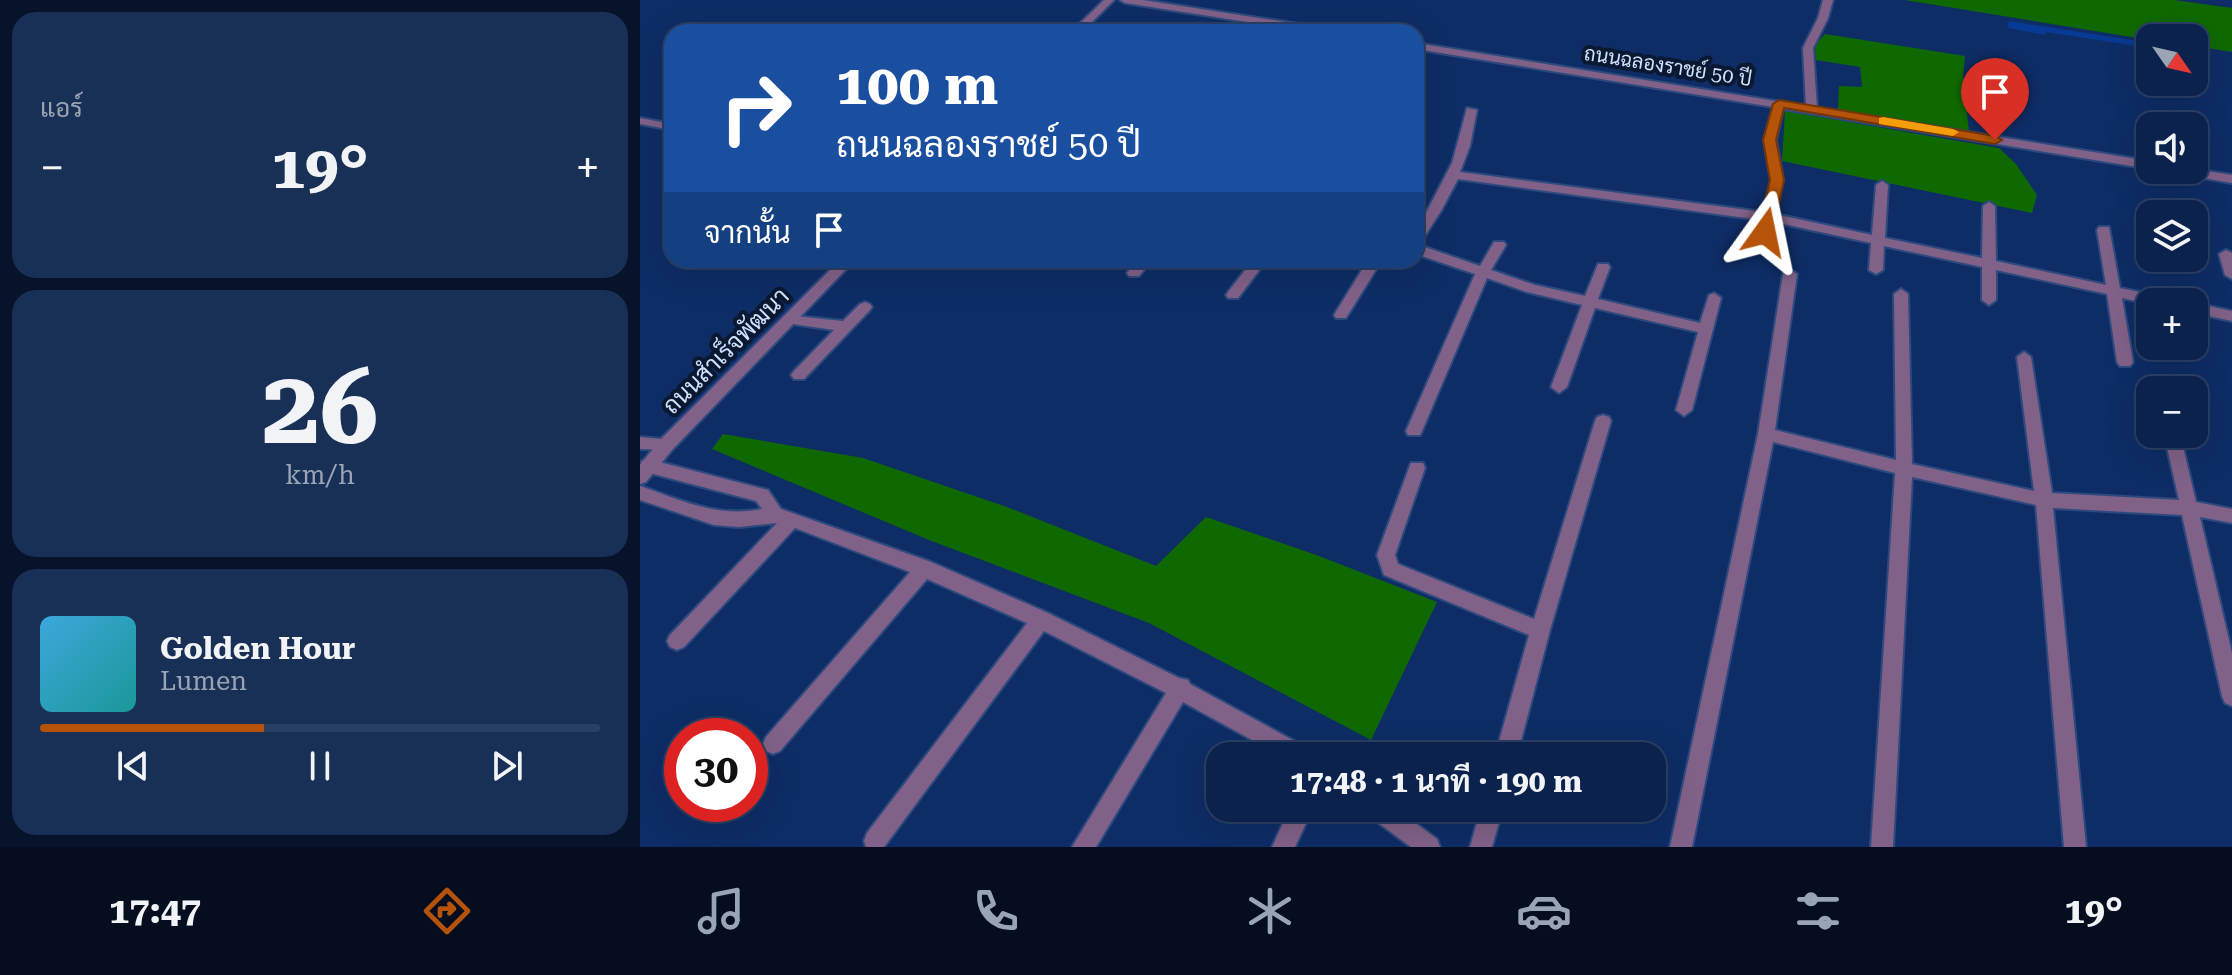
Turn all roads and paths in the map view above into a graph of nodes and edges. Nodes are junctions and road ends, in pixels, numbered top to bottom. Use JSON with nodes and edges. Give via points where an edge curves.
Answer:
{"nodes":[{"id":1,"x":1109,"y":0,"type":"edge"},
{"id":2,"x":1125,"y":0,"type":"edge"},
{"id":3,"x":1828,"y":0,"type":"edge"},
{"id":4,"x":1084,"y":24,"type":"edge"},
{"id":5,"x":1280,"y":24,"type":"edge"},
{"id":6,"x":1424,"y":47,"type":"edge"},
{"id":7,"x":1779,"y":104,"type":"junction"},
{"id":8,"x":1812,"y":109,"type":"junction"},
{"id":9,"x":1471,"y":110,"type":"dead end"},
{"id":10,"x":640,"y":121,"type":"edge"},
{"id":11,"x":664,"y":126,"type":"edge"},
{"id":12,"x":2136,"y":163,"type":"edge"},
{"id":13,"x":1455,"y":175,"type":"junction"},
{"id":14,"x":2208,"y":175,"type":"edge"},
{"id":15,"x":2232,"y":179,"type":"edge"},
{"id":16,"x":1882,"y":185,"type":"dead end"},
{"id":17,"x":1989,"y":206,"type":"dead end"},
{"id":18,"x":1770,"y":217,"type":"junction"},
{"id":19,"x":1424,"y":228,"type":"edge"},
{"id":20,"x":2104,"y":230,"type":"dead end"},
{"id":21,"x":1878,"y":241,"type":"junction"},
{"id":22,"x":1499,"y":245,"type":"dead end"},
{"id":23,"x":1761,"y":248,"type":"dead end"},
{"id":24,"x":1424,"y":252,"type":"edge"},
{"id":25,"x":2226,"y":254,"type":"dead end"},
{"id":26,"x":1990,"y":265,"type":"junction"},
{"id":27,"x":1603,"y":267,"type":"dead end"},
{"id":28,"x":840,"y":268,"type":"edge"},
{"id":29,"x":1138,"y":268,"type":"edge"},
{"id":30,"x":1254,"y":268,"type":"edge"},
{"id":31,"x":1370,"y":268,"type":"edge"},
{"id":32,"x":1876,"y":270,"type":"dead end"},
{"id":33,"x":1134,"y":273,"type":"dead end"},
{"id":34,"x":1482,"y":274,"type":"junction"},
{"id":35,"x":1790,"y":274,"type":"dead end"},
{"id":36,"x":2232,"y":275,"type":"edge"},
{"id":37,"x":2113,"y":291,"type":"junction"},
{"id":38,"x":1901,"y":294,"type":"dead end"},
{"id":39,"x":1233,"y":295,"type":"dead end"},
{"id":40,"x":2136,"y":296,"type":"edge"},
{"id":41,"x":1714,"y":298,"type":"dead end"},
{"id":42,"x":1989,"y":300,"type":"dead end"},
{"id":43,"x":1590,"y":302,"type":"junction"},
{"id":44,"x":865,"y":307,"type":"dead end"},
{"id":45,"x":2208,"y":311,"type":"edge"},
{"id":46,"x":1341,"y":315,"type":"dead end"},
{"id":47,"x":2232,"y":316,"type":"edge"},
{"id":48,"x":791,"y":319,"type":"junction"},
{"id":49,"x":846,"y":326,"type":"junction"},
{"id":50,"x":1706,"y":329,"type":"junction"},
{"id":51,"x":2024,"y":357,"type":"dead end"},
{"id":52,"x":2125,"y":362,"type":"dead end"},
{"id":53,"x":799,"y":375,"type":"dead end"},
{"id":54,"x":1559,"y":387,"type":"dead end"},
{"id":55,"x":1684,"y":410,"type":"dead end"},
{"id":56,"x":1603,"y":421,"type":"dead end"},
{"id":57,"x":1414,"y":431,"type":"dead end"},
{"id":58,"x":1766,"y":434,"type":"junction"},
{"id":59,"x":640,"y":443,"type":"edge"},
{"id":60,"x":666,"y":445,"type":"junction"},
{"id":61,"x":2176,"y":448,"type":"edge"},
{"id":62,"x":1417,"y":468,"type":"dead end"},
{"id":63,"x":1904,"y":469,"type":"junction"},
{"id":64,"x":642,"y":473,"type":"edge"},
{"id":65,"x":640,"y":493,"type":"edge"},
{"id":66,"x":2044,"y":500,"type":"junction"},
{"id":67,"x":2192,"y":508,"type":"junction"},
{"id":68,"x":783,"y":516,"type":"junction"},
{"id":69,"x":2232,"y":516,"type":"edge"},
{"id":70,"x":925,"y":568,"type":"junction"},
{"id":71,"x":1041,"y":619,"type":"junction"},
{"id":72,"x":1540,"y":630,"type":"junction"},
{"id":73,"x":677,"y":641,"type":"dead end"},
{"id":74,"x":1181,"y":687,"type":"junction"},
{"id":75,"x":2232,"y":696,"type":"edge"},
{"id":76,"x":1277,"y":742,"type":"edge"},
{"id":77,"x":1510,"y":742,"type":"edge"},
{"id":78,"x":773,"y":744,"type":"dead end"},
{"id":79,"x":1295,"y":822,"type":"edge"},
{"id":80,"x":1396,"y":822,"type":"edge"},
{"id":81,"x":1488,"y":822,"type":"edge"},
{"id":82,"x":875,"y":841,"type":"dead end"},
{"id":83,"x":1083,"y":847,"type":"edge"},
{"id":84,"x":1283,"y":847,"type":"edge"},
{"id":85,"x":1429,"y":847,"type":"edge"},
{"id":86,"x":1481,"y":847,"type":"edge"},
{"id":87,"x":1681,"y":847,"type":"edge"},
{"id":88,"x":1882,"y":847,"type":"edge"},
{"id":89,"x":2075,"y":847,"type":"edge"}],
"edges":[{"from":1,"to":4,"type":"street"},
{"from":2,"to":5,"type":"street"},
{"from":3,"to":8,"type":"street","via":[[1808,48]]},
{"from":6,"to":7,"type":"street","name":"ถนนฉลองราชย์ 50 ปี"},
{"from":7,"to":8,"type":"street","name":"ถนนฉลองราชย์ 50 ปี"},
{"from":7,"to":18,"type":"street","via":[[1770,140],[1777,180]]},
{"from":8,"to":12,"type":"street","name":"ถนนฉลองราชย์ 50 ปี"},
{"from":9,"to":13,"type":"street"},
{"from":10,"to":11,"type":"street"},
{"from":13,"to":18,"type":"street"},
{"from":13,"to":19,"type":"street"},
{"from":14,"to":15,"type":"street"},
{"from":16,"to":21,"type":"street"},
{"from":17,"to":26,"type":"street"},
{"from":18,"to":21,"type":"street"},
{"from":18,"to":23,"type":"street"},
{"from":20,"to":37,"type":"street"},
{"from":21,"to":26,"type":"street"},
{"from":21,"to":32,"type":"street"},
{"from":22,"to":34,"type":"street"},
{"from":24,"to":34,"type":"street"},
{"from":25,"to":36,"type":"street"},
{"from":26,"to":37,"type":"street"},
{"from":26,"to":42,"type":"street"},
{"from":27,"to":43,"type":"street"},
{"from":28,"to":48,"type":"street","name":"ถนนสำเร็จพัฒนา"},
{"from":29,"to":33,"type":"street"},
{"from":30,"to":39,"type":"street"},
{"from":31,"to":46,"type":"street"},
{"from":34,"to":43,"type":"street"},
{"from":34,"to":57,"type":"street"},
{"from":35,"to":58,"type":"street"},
{"from":37,"to":40,"type":"street"},
{"from":37,"to":52,"type":"street"},
{"from":38,"to":63,"type":"street"},
{"from":41,"to":50,"type":"street"},
{"from":43,"to":50,"type":"street"},
{"from":43,"to":54,"type":"street"},
{"from":44,"to":49,"type":"street"},
{"from":45,"to":47,"type":"street"},
{"from":48,"to":49,"type":"street"},
{"from":48,"to":60,"type":"street","name":"ถนนสำเร็จพัฒนา"},
{"from":49,"to":53,"type":"street"},
{"from":50,"to":55,"type":"street"},
{"from":51,"to":66,"type":"street"},
{"from":56,"to":72,"type":"street"},
{"from":58,"to":63,"type":"street"},
{"from":58,"to":87,"type":"street"},
{"from":59,"to":60,"type":"street"},
{"from":60,"to":64,"type":"street","name":"ถนนสำเร็จพัฒนา"},
{"from":61,"to":67,"type":"street"},
{"from":62,"to":72,"type":"street","via":[[1386,555],[1390,569]]},
{"from":63,"to":66,"type":"street"},
{"from":63,"to":88,"type":"street"},
{"from":64,"to":68,"type":"street","via":[[762,495]]},
{"from":65,"to":68,"type":"street","via":[[738,520]]},
{"from":66,"to":67,"type":"street"},
{"from":66,"to":89,"type":"street"},
{"from":67,"to":69,"type":"street"},
{"from":67,"to":75,"type":"street"},
{"from":68,"to":70,"type":"street"},
{"from":68,"to":73,"type":"street"},
{"from":70,"to":71,"type":"street"},
{"from":70,"to":78,"type":"street"},
{"from":71,"to":74,"type":"street"},
{"from":71,"to":82,"type":"street"},
{"from":72,"to":77,"type":"street"},
{"from":74,"to":76,"type":"street"},
{"from":74,"to":83,"type":"street"},
{"from":79,"to":84,"type":"street"},
{"from":80,"to":85,"type":"street"},
{"from":81,"to":86,"type":"street"}]}
